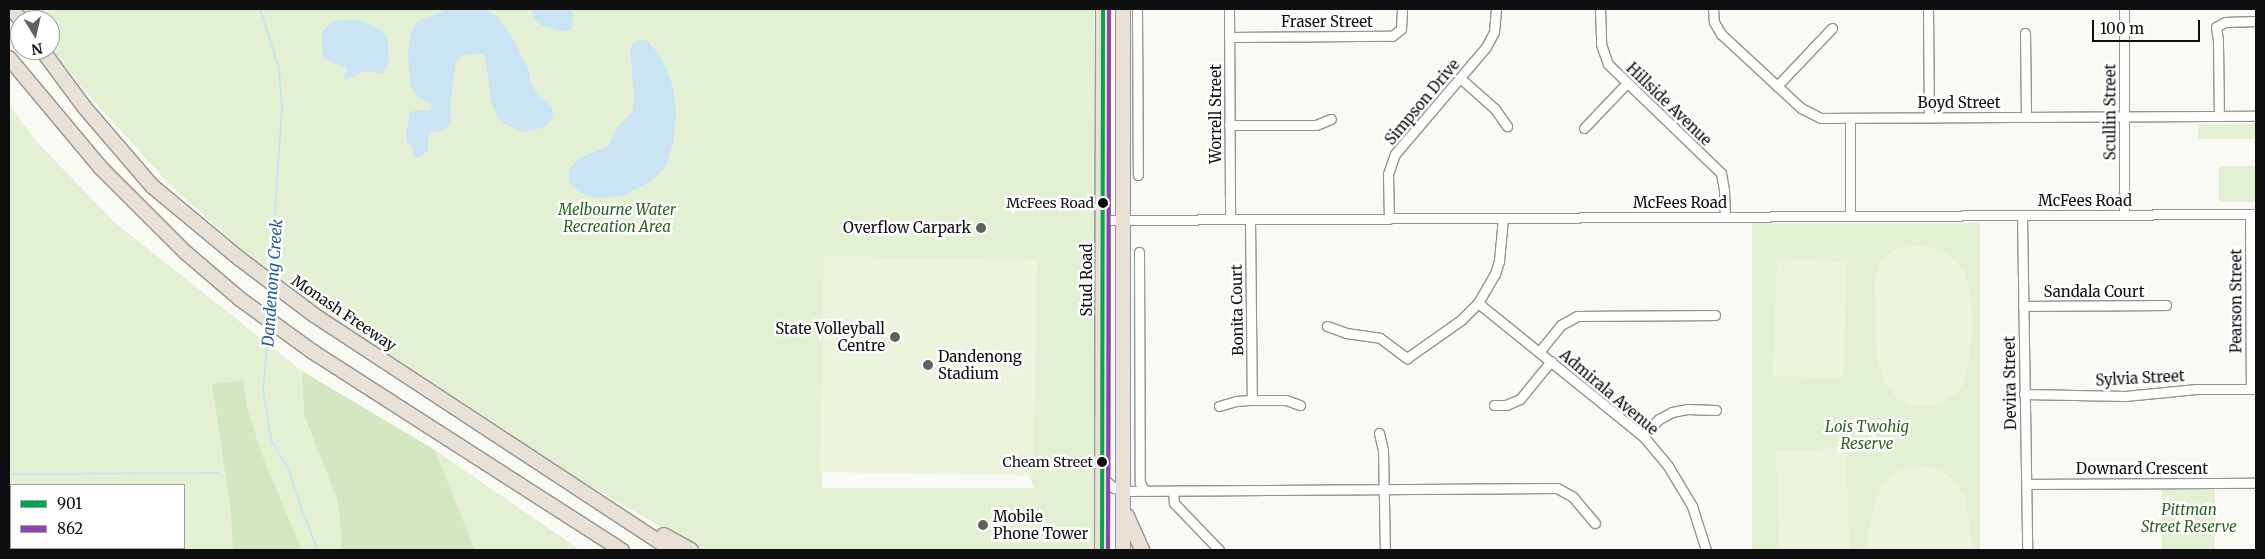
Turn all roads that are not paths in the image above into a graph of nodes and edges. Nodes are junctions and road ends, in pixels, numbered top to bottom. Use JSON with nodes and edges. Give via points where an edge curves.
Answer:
{"nodes":[{"id":1,"x":1103,"y":9,"type":"edge"},
{"id":2,"x":1122,"y":9,"type":"edge"},
{"id":3,"x":1137,"y":9,"type":"edge"},
{"id":4,"x":1229,"y":9,"type":"edge"},
{"id":5,"x":1402,"y":9,"type":"edge"},
{"id":6,"x":1496,"y":9,"type":"edge"},
{"id":7,"x":1600,"y":9,"type":"edge"},
{"id":8,"x":1713,"y":9,"type":"edge"},
{"id":9,"x":1928,"y":9,"type":"edge"},
{"id":10,"x":2124,"y":9,"type":"edge"},
{"id":11,"x":2256,"y":20,"type":"edge"},
{"id":12,"x":1832,"y":28,"type":"dead end"},
{"id":13,"x":2026,"y":33,"type":"dead end"},
{"id":14,"x":1229,"y":37,"type":"junction"},
{"id":15,"x":9,"y":58,"type":"edge"},
{"id":16,"x":49,"y":60,"type":"edge"},
{"id":17,"x":1460,"y":78,"type":"junction"},
{"id":18,"x":1626,"y":83,"type":"junction"},
{"id":19,"x":1777,"y":86,"type":"junction"},
{"id":20,"x":2124,"y":116,"type":"junction"},
{"id":21,"x":2219,"y":116,"type":"junction"},
{"id":22,"x":2256,"y":116,"type":"edge"},
{"id":23,"x":1929,"y":117,"type":"junction"},
{"id":24,"x":2026,"y":117,"type":"junction"},
{"id":25,"x":1850,"y":118,"type":"junction"},
{"id":26,"x":1331,"y":119,"type":"dead end"},
{"id":27,"x":1229,"y":125,"type":"junction"},
{"id":28,"x":1507,"y":126,"type":"dead end"},
{"id":29,"x":1584,"y":128,"type":"dead end"},
{"id":30,"x":1138,"y":175,"type":"dead end"},
{"id":31,"x":2124,"y":214,"type":"junction"},
{"id":32,"x":2253,"y":214,"type":"edge"},
{"id":33,"x":2022,"y":215,"type":"junction"},
{"id":34,"x":1850,"y":216,"type":"junction"},
{"id":35,"x":1725,"y":217,"type":"junction"},
{"id":36,"x":1503,"y":218,"type":"junction"},
{"id":37,"x":1230,"y":219,"type":"junction"},
{"id":38,"x":1388,"y":219,"type":"junction"},
{"id":39,"x":1103,"y":220,"type":"junction"},
{"id":40,"x":1124,"y":220,"type":"junction"},
{"id":41,"x":1250,"y":220,"type":"junction"},
{"id":42,"x":1139,"y":252,"type":"dead end"},
{"id":43,"x":1478,"y":304,"type":"junction"},
{"id":44,"x":2166,"y":305,"type":"dead end"},
{"id":45,"x":2023,"y":306,"type":"junction"},
{"id":46,"x":1715,"y":314,"type":"dead end"},
{"id":47,"x":1327,"y":326,"type":"dead end"},
{"id":48,"x":1539,"y":352,"type":"junction"},
{"id":49,"x":1551,"y":362,"type":"junction"},
{"id":50,"x":2253,"y":388,"type":"edge"},
{"id":51,"x":2024,"y":394,"type":"junction"},
{"id":52,"x":1252,"y":400,"type":"junction"},
{"id":53,"x":1300,"y":405,"type":"dead end"},
{"id":54,"x":1494,"y":405,"type":"dead end"},
{"id":55,"x":1220,"y":406,"type":"dead end"},
{"id":56,"x":1716,"y":410,"type":"dead end"},
{"id":57,"x":1379,"y":433,"type":"dead end"},
{"id":58,"x":1643,"y":436,"type":"junction"},
{"id":59,"x":1103,"y":478,"type":"junction"},
{"id":60,"x":2256,"y":483,"type":"edge"},
{"id":61,"x":571,"y":484,"type":"junction"},
{"id":62,"x":2027,"y":484,"type":"junction"},
{"id":63,"x":1384,"y":489,"type":"junction"},
{"id":64,"x":1123,"y":491,"type":"junction"},
{"id":65,"x":1144,"y":491,"type":"junction"},
{"id":66,"x":1176,"y":491,"type":"junction"},
{"id":67,"x":1595,"y":523,"type":"dead end"},
{"id":68,"x":622,"y":550,"type":"edge"},
{"id":69,"x":672,"y":550,"type":"edge"},
{"id":70,"x":691,"y":550,"type":"edge"},
{"id":71,"x":1102,"y":550,"type":"edge"},
{"id":72,"x":1123,"y":550,"type":"edge"},
{"id":73,"x":1142,"y":550,"type":"edge"},
{"id":74,"x":1219,"y":550,"type":"edge"},
{"id":75,"x":1385,"y":550,"type":"edge"},
{"id":76,"x":1706,"y":550,"type":"edge"},
{"id":77,"x":2027,"y":550,"type":"edge"}],
"edges":[{"from":1,"to":39,"type":"highway","name":"Stud Road"},
{"from":2,"to":40,"type":"highway"},
{"from":3,"to":30,"type":"street"},
{"from":4,"to":14,"type":"street","name":"Worrell Street"},
{"from":5,"to":14,"type":"street","name":"Fraser Street","via":[[1401,29],[1392,36]]},
{"from":6,"to":17,"type":"street","name":"Simpson Drive","via":[[1494,32]]},
{"from":7,"to":18,"type":"street","name":"Hillside Avenue","via":[[1603,55]]},
{"from":8,"to":19,"type":"street","name":"Boyd Street","via":[[1714,22],[1721,34]]},
{"from":9,"to":23,"type":"street"},
{"from":10,"to":20,"type":"street","name":"Scullin Street"},
{"from":11,"to":21,"type":"street","via":[[2217,25]]},
{"from":12,"to":19,"type":"street"},
{"from":13,"to":24,"type":"street"},
{"from":14,"to":27,"type":"street","name":"Worrell Street"},
{"from":15,"to":68,"type":"highway","via":[[101,168],[185,252],[240,299],[313,352]]},
{"from":16,"to":61,"type":"highway","name":"Monash Freeway","via":[[85,108],[152,186],[240,259],[314,315]]},
{"from":17,"to":28,"type":"street","via":[[1495,109]]},
{"from":17,"to":38,"type":"street","name":"Simpson Drive","via":[[1395,154],[1388,174]]},
{"from":18,"to":29,"type":"street"},
{"from":18,"to":35,"type":"street","name":"Hillside Avenue","via":[[1721,173]]},
{"from":19,"to":25,"type":"street","name":"Boyd Street","via":[[1809,114],[1821,118]]},
{"from":20,"to":21,"type":"street","name":"Boyd Street"},
{"from":20,"to":24,"type":"street","name":"Boyd Street"},
{"from":20,"to":31,"type":"street","name":"Scullin Street"},
{"from":21,"to":22,"type":"street","name":"Boyd Street"},
{"from":23,"to":24,"type":"street","name":"Boyd Street"},
{"from":23,"to":25,"type":"street","name":"Boyd Street"},
{"from":25,"to":34,"type":"street"},
{"from":26,"to":27,"type":"street","via":[[1316,125]]},
{"from":27,"to":37,"type":"street","name":"Worrell Street"},
{"from":31,"to":32,"type":"street","name":"McFees Road"},
{"from":31,"to":33,"type":"street","name":"McFees Road"},
{"from":32,"to":50,"type":"street","name":"Pearson Street"},
{"from":33,"to":34,"type":"street","name":"McFees Road"},
{"from":33,"to":45,"type":"street","name":"Devira Street"},
{"from":34,"to":35,"type":"street","name":"McFees Road"},
{"from":35,"to":36,"type":"street","name":"McFees Road"},
{"from":36,"to":38,"type":"street","name":"McFees Road"},
{"from":36,"to":43,"type":"street","via":[[1497,268]]},
{"from":37,"to":40,"type":"street","name":"McFees Road"},
{"from":37,"to":41,"type":"street","name":"McFees Road"},
{"from":38,"to":41,"type":"street","name":"McFees Road"},
{"from":39,"to":40,"type":"street","name":"McFees Road"},
{"from":39,"to":59,"type":"highway","name":"Stud Road"},
{"from":40,"to":64,"type":"highway"},
{"from":41,"to":52,"type":"street","name":"Bonita Court"},
{"from":42,"to":65,"type":"street","via":[[1140,484]]},
{"from":43,"to":47,"type":"street","via":[[1407,358],[1380,338],[1346,334]]},
{"from":43,"to":48,"type":"street","name":"Admirala Avenue"},
{"from":44,"to":45,"type":"street","name":"Sandala Court"},
{"from":45,"to":51,"type":"street","name":"Devira Street"},
{"from":46,"to":48,"type":"street","via":[[1577,316],[1561,325]]},
{"from":48,"to":49,"type":"street","name":"Admirala Avenue"},
{"from":49,"to":54,"type":"street","via":[[1520,399],[1506,405]]},
{"from":49,"to":58,"type":"street","name":"Admirala Avenue"},
{"from":50,"to":51,"type":"street","name":"Sylvia Street","via":[[2125,396]]},
{"from":51,"to":62,"type":"street","name":"Devira Street"},
{"from":52,"to":53,"type":"street","via":[[1286,400]]},
{"from":52,"to":55,"type":"street"},
{"from":56,"to":58,"type":"street","via":[[1672,412],[1659,419]]},
{"from":57,"to":63,"type":"street","via":[[1384,450]]},
{"from":58,"to":76,"type":"street","name":"Admirala Avenue","via":[[1668,466],[1692,506]]},
{"from":59,"to":64,"type":"street"},
{"from":59,"to":71,"type":"highway","name":"Stud Road"},
{"from":60,"to":62,"type":"street","name":"Downard Crescent"},
{"from":61,"to":69,"type":"highway","name":"Monash Freeway"},
{"from":61,"to":70,"type":"highway"},
{"from":62,"to":77,"type":"street","name":"Devira Street"},
{"from":63,"to":66,"type":"street"},
{"from":63,"to":67,"type":"street","via":[[1557,488],[1573,497]]},
{"from":63,"to":75,"type":"street"},
{"from":64,"to":65,"type":"street"},
{"from":64,"to":65,"type":"street"},
{"from":64,"to":72,"type":"highway"},
{"from":64,"to":73,"type":"highway","via":[[1130,527]]},
{"from":65,"to":66,"type":"street"},
{"from":66,"to":74,"type":"street","via":[[1179,508]]}]}
